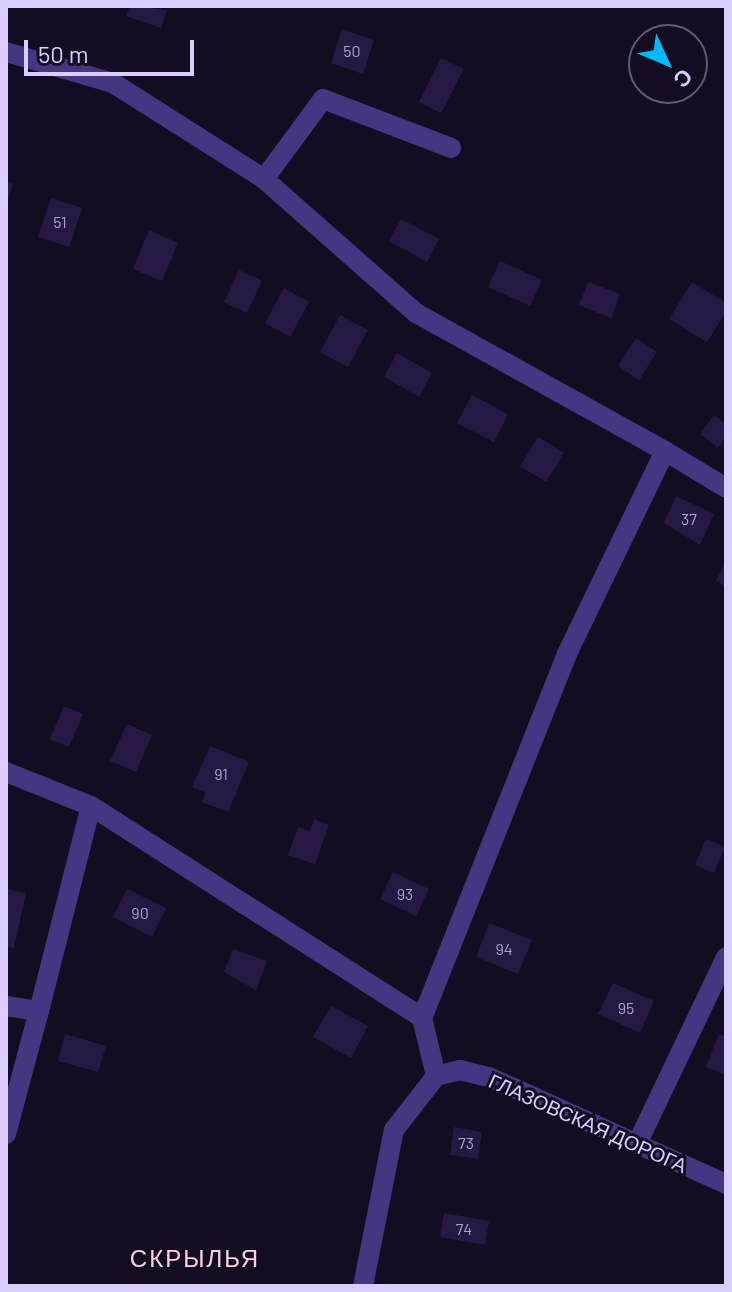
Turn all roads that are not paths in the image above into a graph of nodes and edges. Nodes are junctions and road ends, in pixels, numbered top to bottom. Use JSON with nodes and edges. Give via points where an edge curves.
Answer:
{"nodes":[{"id":1,"x":6,"y":52,"type":"edge"},
{"id":2,"x":451,"y":148,"type":"dead end"},
{"id":3,"x":264,"y":179,"type":"junction"},
{"id":4,"x":665,"y":451,"type":"junction"},
{"id":5,"x":726,"y":488,"type":"edge"},
{"id":6,"x":6,"y":772,"type":"edge"},
{"id":7,"x":91,"y":806,"type":"junction"},
{"id":8,"x":726,"y":957,"type":"edge"},
{"id":9,"x":6,"y":1006,"type":"edge"},
{"id":10,"x":39,"y":1011,"type":"junction"},
{"id":11,"x":422,"y":1018,"type":"junction"},
{"id":12,"x":436,"y":1076,"type":"junction"},
{"id":13,"x":6,"y":1134,"type":"edge"},
{"id":14,"x":637,"y":1144,"type":"junction"},
{"id":15,"x":726,"y":1184,"type":"edge"},
{"id":16,"x":363,"y":1286,"type":"edge"}],
"edges":[{"from":1,"to":3,"type":"street","via":[[113,83]]},
{"from":2,"to":3,"type":"street","via":[[323,99]]},
{"from":3,"to":4,"type":"street","via":[[416,313]]},
{"from":4,"to":5,"type":"street"},
{"from":4,"to":11,"type":"street","via":[[567,654]]},
{"from":6,"to":7,"type":"street"},
{"from":7,"to":10,"type":"street"},
{"from":7,"to":11,"type":"street"},
{"from":8,"to":14,"type":"street"},
{"from":9,"to":10,"type":"street"},
{"from":10,"to":13,"type":"street"},
{"from":11,"to":12,"type":"street"},
{"from":12,"to":14,"type":"street","name":"ГЛАЗОВСКАЯ ДОРОГА","via":[[460,1070],[489,1077]]},
{"from":12,"to":16,"type":"street","via":[[394,1130]]},
{"from":14,"to":15,"type":"street","name":"ГЛАЗОВСКАЯ ДОРОГА"}]}
